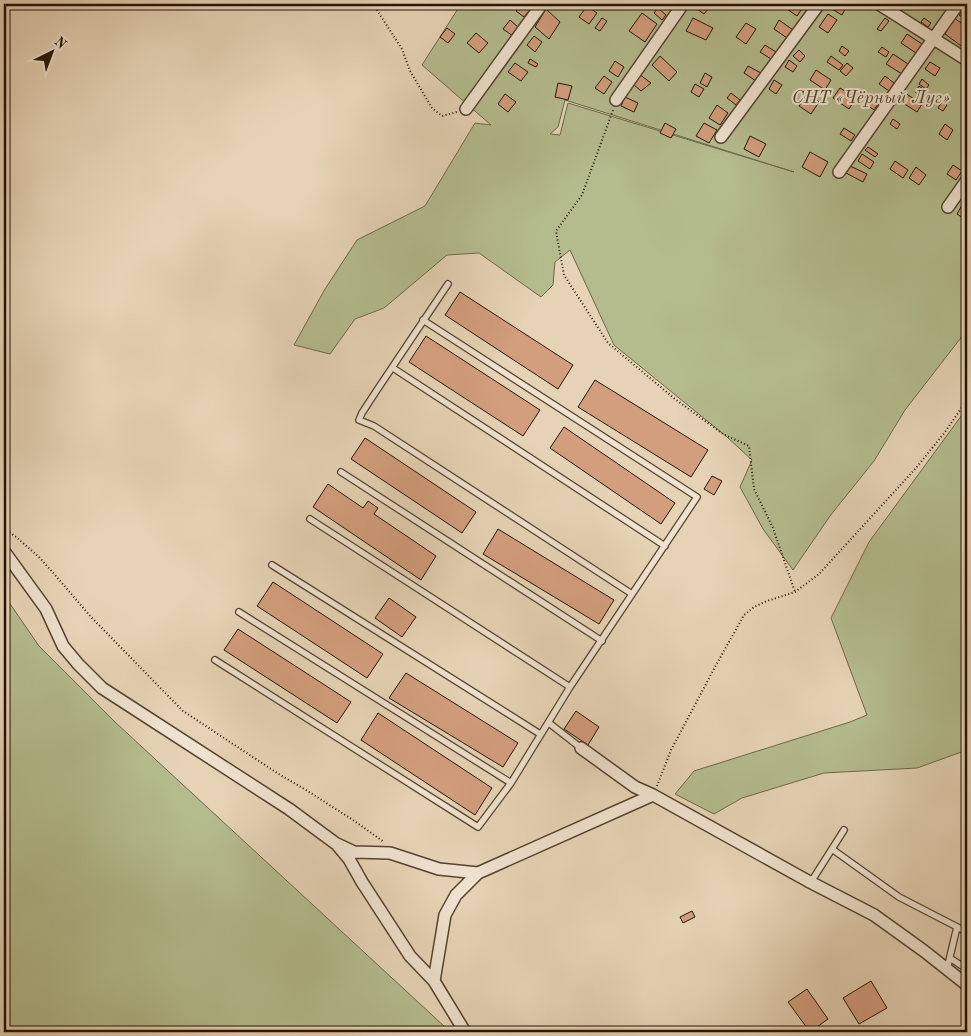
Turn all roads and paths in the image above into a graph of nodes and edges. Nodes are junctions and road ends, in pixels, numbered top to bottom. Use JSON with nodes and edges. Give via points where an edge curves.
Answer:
{"nodes":[{"id":1,"x":373,"y":4,"type":"edge"},
{"id":2,"x":542,"y":4,"type":"edge"},
{"id":3,"x":683,"y":4,"type":"edge"},
{"id":4,"x":819,"y":4,"type":"edge"},
{"id":5,"x":879,"y":4,"type":"edge"},
{"id":6,"x":958,"y":4,"type":"edge"},
{"id":7,"x":933,"y":38,"type":"junction"},
{"id":8,"x":967,"y":60,"type":"edge"},
{"id":9,"x":616,"y":100,"type":"joint"},
{"id":10,"x":466,"y":109,"type":"joint"},
{"id":11,"x":721,"y":137,"type":"dead end"},
{"id":12,"x":839,"y":172,"type":"dead end"},
{"id":13,"x":967,"y":180,"type":"edge"},
{"id":14,"x":948,"y":207,"type":"dead end"},
{"id":15,"x":448,"y":284,"type":"dead end"},
{"id":16,"x":424,"y":320,"type":"junction"},
{"id":17,"x":393,"y":368,"type":"junction"},
{"id":18,"x":967,"y":400,"type":"edge"},
{"id":19,"x":341,"y":472,"type":"dead end"},
{"id":20,"x":310,"y":519,"type":"dead end"},
{"id":21,"x":4,"y":528,"type":"edge"},
{"id":22,"x":665,"y":546,"type":"junction"},
{"id":23,"x":4,"y":551,"type":"edge"},
{"id":24,"x":272,"y":565,"type":"dead end"},
{"id":25,"x":795,"y":592,"type":"junction"},
{"id":26,"x":632,"y":594,"type":"junction"},
{"id":27,"x":239,"y":612,"type":"dead end"},
{"id":28,"x":602,"y":641,"type":"junction"},
{"id":29,"x":215,"y":660,"type":"dead end"},
{"id":30,"x":570,"y":687,"type":"junction"},
{"id":31,"x":549,"y":723,"type":"junction"},
{"id":32,"x":540,"y":734,"type":"junction"},
{"id":33,"x":581,"y":748,"type":"joint"},
{"id":34,"x":511,"y":783,"type":"junction"},
{"id":35,"x":653,"y":795,"type":"junction"},
{"id":36,"x":844,"y":830,"type":"dead end"},
{"id":37,"x":384,"y":842,"type":"dead end"},
{"id":38,"x":335,"y":843,"type":"junction"},
{"id":39,"x":832,"y":849,"type":"junction"},
{"id":40,"x":478,"y":873,"type":"junction"},
{"id":41,"x":811,"y":882,"type":"junction"},
{"id":42,"x":967,"y":926,"type":"edge"},
{"id":43,"x":957,"y":927,"type":"junction"},
{"id":44,"x":948,"y":964,"type":"junction"},
{"id":45,"x":967,"y":966,"type":"edge"},
{"id":46,"x":434,"y":981,"type":"junction"},
{"id":47,"x":967,"y":985,"type":"edge"},
{"id":48,"x":465,"y":1032,"type":"edge"}],
"edges":[{"from":1,"to":10,"type":"path","via":[[402,49],[410,71],[432,108],[442,116]]},
{"from":2,"to":10,"type":"street"},
{"from":3,"to":9,"type":"street"},
{"from":4,"to":11,"type":"street"},
{"from":5,"to":7,"type":"street"},
{"from":6,"to":7,"type":"street"},
{"from":7,"to":8,"type":"street"},
{"from":7,"to":12,"type":"street"},
{"from":9,"to":25,"type":"path","via":[[582,195],[556,231],[564,275],[608,343],[675,399],[723,434],[749,446],[754,489],[773,528]]},
{"from":13,"to":14,"type":"street"},
{"from":15,"to":16,"type":"lane"},
{"from":16,"to":17,"type":"lane"},
{"from":16,"to":22,"type":"lane","via":[[697,497]]},
{"from":17,"to":22,"type":"lane"},
{"from":17,"to":26,"type":"lane","via":[[359,420],[374,426]]},
{"from":18,"to":25,"type":"path","via":[[909,475],[819,574]]},
{"from":19,"to":28,"type":"lane"},
{"from":20,"to":30,"type":"lane"},
{"from":21,"to":37,"type":"path","via":[[39,557],[90,617],[183,711]]},
{"from":22,"to":26,"type":"lane"},
{"from":23,"to":38,"type":"street","via":[[46,609],[63,646],[102,688],[289,809]]},
{"from":24,"to":32,"type":"lane"},
{"from":25,"to":35,"type":"path","via":[[767,601],[744,615],[671,750]]},
{"from":26,"to":28,"type":"lane"},
{"from":27,"to":34,"type":"lane"},
{"from":28,"to":30,"type":"lane"},
{"from":29,"to":34,"type":"lane","via":[[478,827]]},
{"from":30,"to":31,"type":"lane"},
{"from":31,"to":32,"type":"lane"},
{"from":31,"to":33,"type":"lane"},
{"from":32,"to":34,"type":"lane"},
{"from":33,"to":35,"type":"street","via":[[635,787]]},
{"from":35,"to":40,"type":"street"},
{"from":35,"to":41,"type":"street"},
{"from":36,"to":39,"type":"lane"},
{"from":38,"to":40,"type":"street","via":[[354,852],[390,853],[440,869]]},
{"from":38,"to":46,"type":"street","via":[[349,859],[410,956]]},
{"from":39,"to":41,"type":"lane"},
{"from":39,"to":43,"type":"lane","via":[[899,898]]},
{"from":40,"to":46,"type":"street","via":[[456,895],[445,915]]},
{"from":41,"to":44,"type":"street","via":[[874,915]]},
{"from":42,"to":43,"type":"lane","via":[[963,930]]},
{"from":43,"to":44,"type":"lane"},
{"from":44,"to":45,"type":"lane"},
{"from":44,"to":47,"type":"street"},
{"from":46,"to":48,"type":"street"}]}
